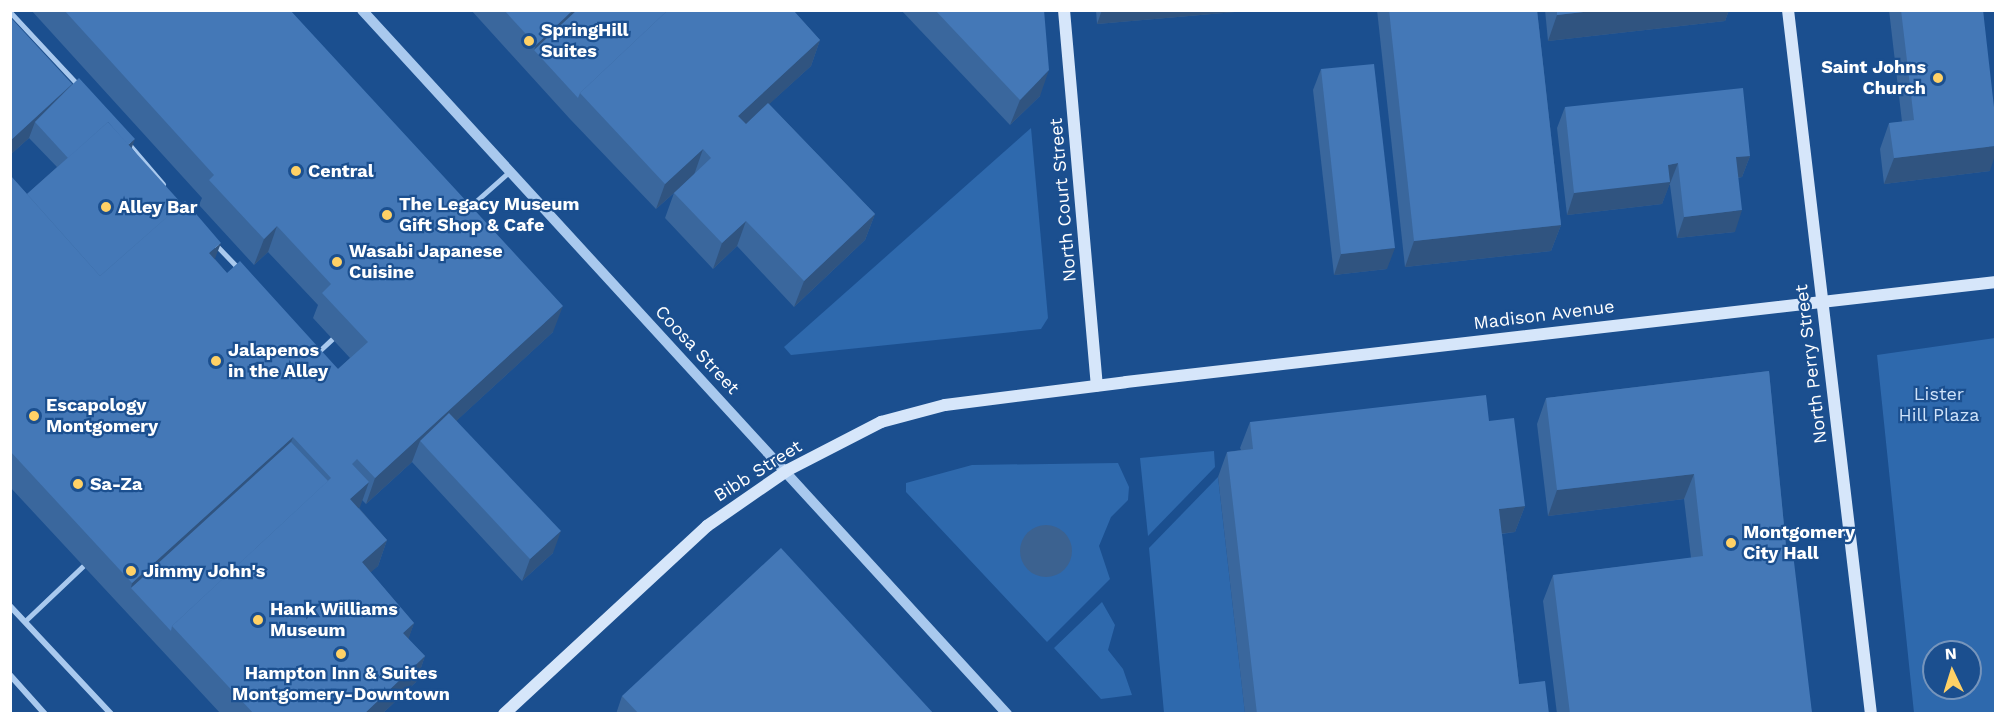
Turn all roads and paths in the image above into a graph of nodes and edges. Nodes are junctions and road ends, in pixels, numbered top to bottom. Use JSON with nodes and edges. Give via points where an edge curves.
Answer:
{"nodes":[{"id":1,"x":362,"y":10,"type":"edge"},
{"id":2,"x":1064,"y":10,"type":"edge"},
{"id":3,"x":1788,"y":10,"type":"edge"},
{"id":4,"x":10,"y":12,"type":"edge"},
{"id":5,"x":86,"y":94,"type":"edge"},
{"id":6,"x":125,"y":139,"type":"edge"},
{"id":7,"x":508,"y":172,"type":"junction"},
{"id":8,"x":171,"y":193,"type":"edge"},
{"id":9,"x":462,"y":214,"type":"edge"},
{"id":10,"x":210,"y":238,"type":"edge"},
{"id":11,"x":248,"y":279,"type":"edge"},
{"id":12,"x":1995,"y":282,"type":"edge"},
{"id":13,"x":1822,"y":300,"type":"junction"},
{"id":14,"x":332,"y":339,"type":"dead end"},
{"id":15,"x":309,"y":345,"type":"edge"},
{"id":16,"x":316,"y":353,"type":"junction"},
{"id":17,"x":310,"y":360,"type":"edge"},
{"id":18,"x":1097,"y":386,"type":"junction"},
{"id":19,"x":788,"y":470,"type":"junction"},
{"id":20,"x":83,"y":566,"type":"dead end"},
{"id":21,"x":10,"y":606,"type":"edge"},
{"id":22,"x":25,"y":621,"type":"junction"},
{"id":23,"x":10,"y":675,"type":"edge"},
{"id":24,"x":45,"y":714,"type":"edge"},
{"id":25,"x":111,"y":714,"type":"edge"},
{"id":26,"x":504,"y":714,"type":"edge"},
{"id":27,"x":1007,"y":714,"type":"edge"},
{"id":28,"x":1871,"y":714,"type":"edge"}],
"edges":[{"from":1,"to":7,"type":"street","name":"Coosa Street"},
{"from":2,"to":18,"type":"main road","name":"North Court Street"},
{"from":3,"to":13,"type":"main road","name":"North Perry Street"},
{"from":4,"to":5,"type":"street"},
{"from":6,"to":8,"type":"street"},
{"from":7,"to":9,"type":"street"},
{"from":7,"to":19,"type":"street","name":"Coosa Street"},
{"from":10,"to":11,"type":"street"},
{"from":12,"to":13,"type":"main road","name":"Madison Avenue"},
{"from":13,"to":18,"type":"main road","name":"Madison Avenue"},
{"from":13,"to":28,"type":"main road","name":"North Perry Street"},
{"from":14,"to":16,"type":"street"},
{"from":15,"to":16,"type":"street"},
{"from":16,"to":17,"type":"street"},
{"from":18,"to":19,"type":"main road","name":"Bibb Street","via":[[945,405],[881,422]]},
{"from":19,"to":26,"type":"main road","name":"Bibb Street","via":[[707,526]]},
{"from":19,"to":27,"type":"street","name":"Coosa Street"},
{"from":20,"to":22,"type":"street"},
{"from":21,"to":22,"type":"street"},
{"from":22,"to":25,"type":"street"},
{"from":23,"to":24,"type":"street"}]}
